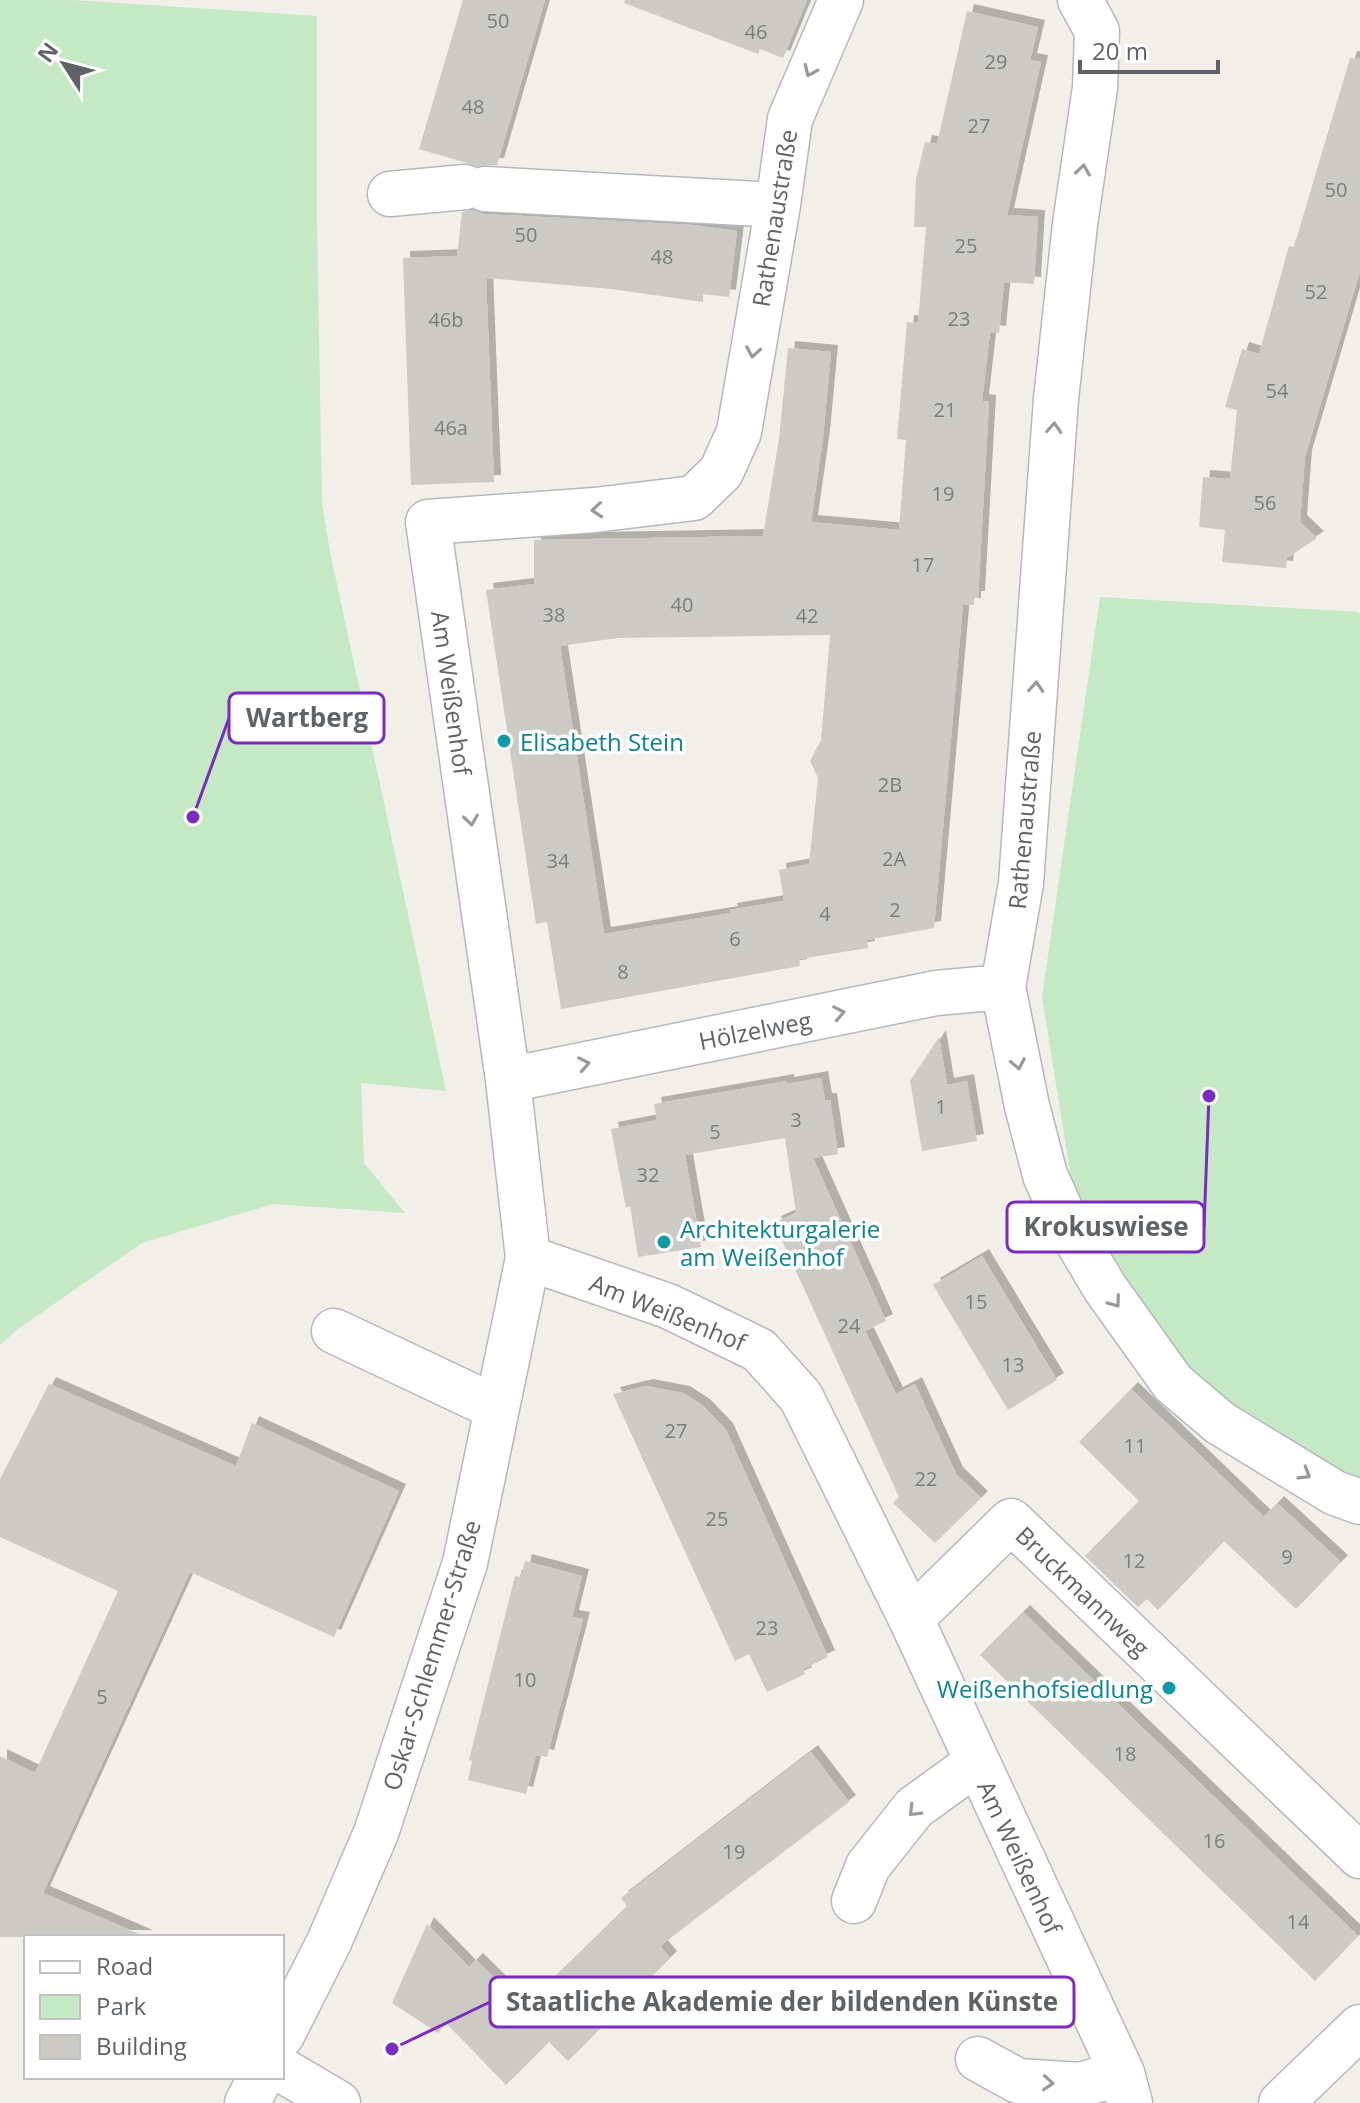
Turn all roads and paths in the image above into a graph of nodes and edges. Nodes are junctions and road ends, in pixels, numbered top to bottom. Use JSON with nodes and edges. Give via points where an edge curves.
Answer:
{"nodes":[{"id":1,"x":841,"y":0,"type":"edge"},
{"id":2,"x":1080,"y":0,"type":"edge"},
{"id":3,"x":390,"y":194,"type":"dead end"},
{"id":4,"x":778,"y":205,"type":"junction"},
{"id":5,"x":428,"y":522,"type":"joint"},
{"id":6,"x":1003,"y":987,"type":"junction"},
{"id":7,"x":508,"y":1080,"type":"junction"},
{"id":8,"x":528,"y":1258,"type":"junction"},
{"id":9,"x":334,"y":1331,"type":"dead end"},
{"id":10,"x":497,"y":1408,"type":"junction"},
{"id":11,"x":1360,"y":1502,"type":"edge"},
{"id":12,"x":911,"y":1619,"type":"junction"},
{"id":13,"x":976,"y":1763,"type":"junction"},
{"id":14,"x":1360,"y":1856,"type":"edge"},
{"id":15,"x":854,"y":1901,"type":"dead end"},
{"id":16,"x":1360,"y":2027,"type":"edge"},
{"id":17,"x":284,"y":2031,"type":"edge"},
{"id":18,"x":978,"y":2059,"type":"dead end"},
{"id":19,"x":284,"y":2071,"type":"edge"},
{"id":20,"x":260,"y":2079,"type":"edge"},
{"id":21,"x":1126,"y":2088,"type":"edge"},
{"id":22,"x":247,"y":2103,"type":"edge"},
{"id":23,"x":338,"y":2103,"type":"edge"},
{"id":24,"x":1281,"y":2103,"type":"edge"}],
"edges":[{"from":1,"to":4,"type":"street","name":"Rathenaustraße","one_way":true,"via":[[790,119]]},
{"from":6,"to":2,"type":"street","name":"Rathenaustraße","one_way":true,"via":[[1021,883],[1056,399],[1095,88],[1097,31]]},
{"from":3,"to":4,"type":"street","via":[[475,188]]},
{"from":4,"to":5,"type":"street","name":"Rathenaustraße","one_way":true,"via":[[739,432],[721,472],[694,498]]},
{"from":5,"to":7,"type":"street","name":"Am Weißenhof","one_way":true},
{"from":7,"to":6,"type":"street","name":"Hölzelweg","one_way":true,"via":[[936,993]]},
{"from":6,"to":11,"type":"street","name":"Rathenaustraße","one_way":true,"via":[[1045,1175],[1105,1288],[1173,1383],[1220,1423],[1335,1493]]},
{"from":7,"to":8,"type":"street","name":"Am Weißenhof"},
{"from":8,"to":10,"type":"street","name":"Oskar-Schlemmer-Straße"},
{"from":8,"to":12,"type":"street","name":"Am Weißenhof","via":[[668,1306],[759,1350],[801,1397]]},
{"from":9,"to":10,"type":"street"},
{"from":10,"to":17,"type":"street","name":"Oskar-Schlemmer-Straße","via":[[465,1563],[376,1833]]},
{"from":12,"to":13,"type":"street","name":"Am Weißenhof"},
{"from":12,"to":14,"type":"street","name":"Bruckmannweg","via":[[1011,1521]]},
{"from":13,"to":15,"type":"street","one_way":true,"via":[[914,1808],[868,1866]]},
{"from":13,"to":21,"type":"street","name":"Am Weißenhof"},
{"from":16,"to":24,"type":"street"},
{"from":18,"to":21,"type":"street","one_way":true,"via":[[1018,2081]]},
{"from":19,"to":23,"type":"street"},
{"from":20,"to":22,"type":"street"}]}
